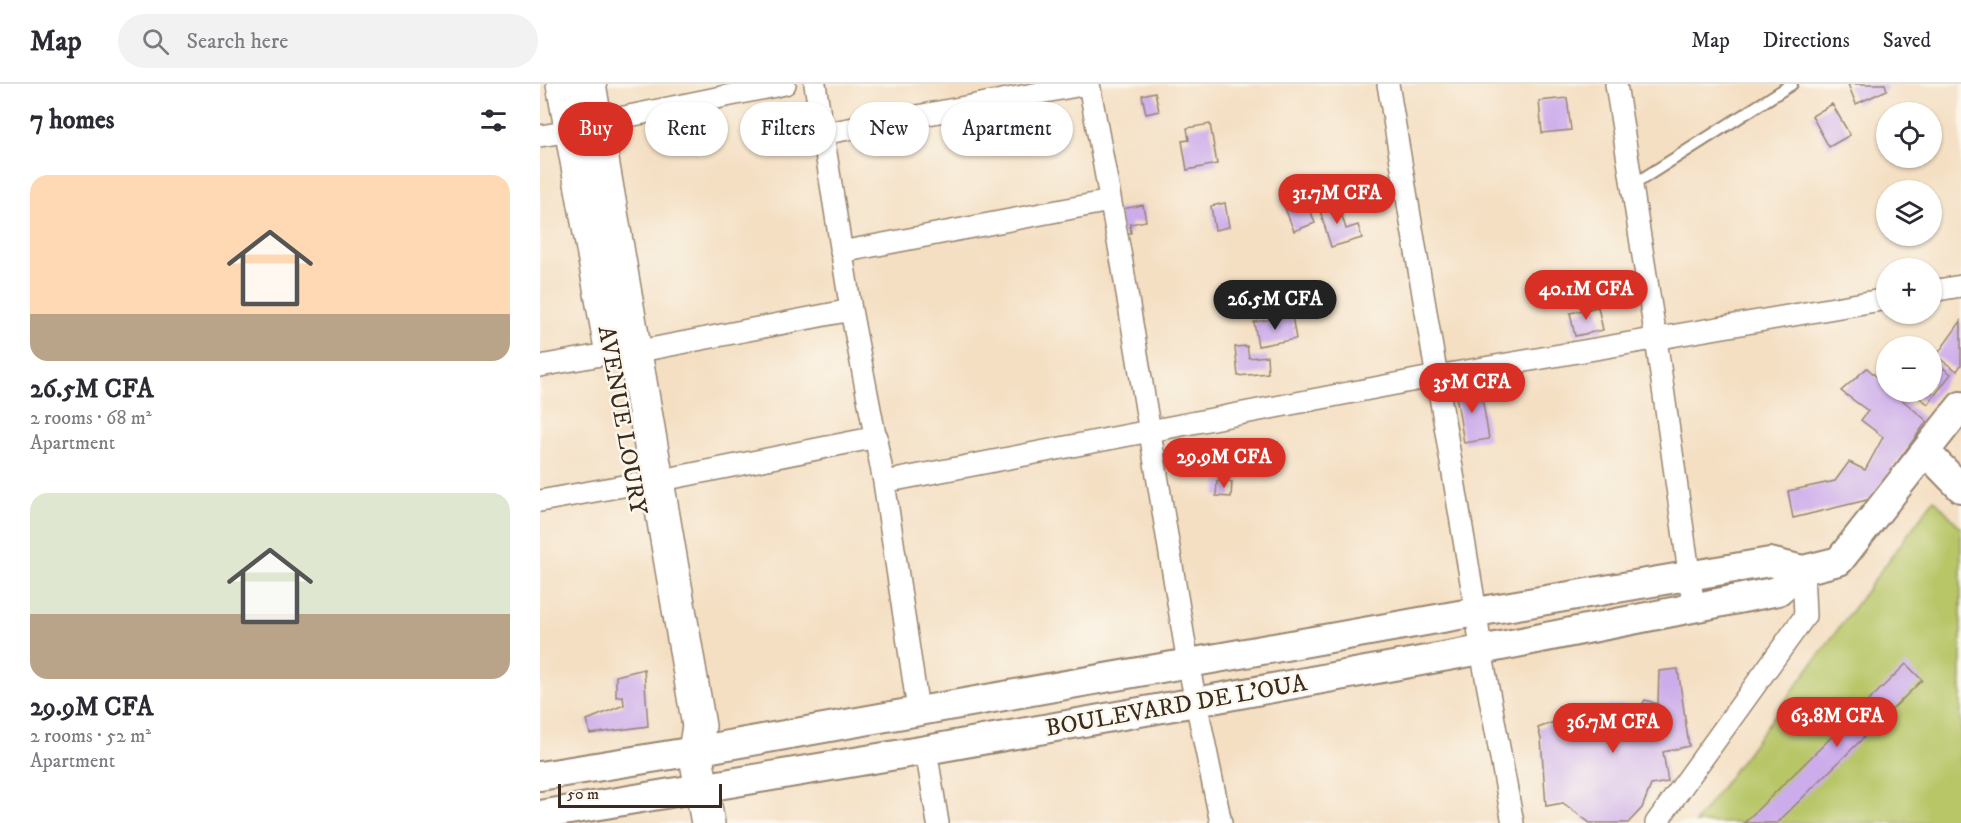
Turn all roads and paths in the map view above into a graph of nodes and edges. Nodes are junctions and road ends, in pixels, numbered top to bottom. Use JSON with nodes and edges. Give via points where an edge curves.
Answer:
{"nodes":[{"id":1,"x":563,"y":84,"type":"edge"},
{"id":2,"x":589,"y":84,"type":"edge"},
{"id":3,"x":785,"y":84,"type":"edge"},
{"id":4,"x":815,"y":84,"type":"edge"},
{"id":5,"x":1088,"y":84,"type":"edge"},
{"id":6,"x":1388,"y":84,"type":"edge"},
{"id":7,"x":1616,"y":84,"type":"edge"},
{"id":8,"x":1792,"y":84,"type":"edge"},
{"id":9,"x":565,"y":102,"type":"edge"},
{"id":10,"x":581,"y":102,"type":"edge"},
{"id":11,"x":818,"y":102,"type":"edge"},
{"id":12,"x":633,"y":116,"type":"edge"},
{"id":13,"x":836,"y":131,"type":"edge"},
{"id":14,"x":575,"y":156,"type":"edge"},
{"id":15,"x":826,"y":156,"type":"edge"},
{"id":16,"x":1631,"y":186,"type":"junction"},
{"id":17,"x":1110,"y":201,"type":"junction"},
{"id":18,"x":841,"y":252,"type":"junction"},
{"id":19,"x":1961,"y":286,"type":"edge"},
{"id":20,"x":1942,"y":289,"type":"edge"},
{"id":21,"x":1876,"y":301,"type":"edge"},
{"id":22,"x":851,"y":310,"type":"junction"},
{"id":23,"x":1656,"y":339,"type":"junction"},
{"id":24,"x":623,"y":352,"type":"junction"},
{"id":25,"x":540,"y":366,"type":"edge"},
{"id":26,"x":1437,"y":376,"type":"junction"},
{"id":27,"x":1961,"y":406,"type":"edge"},
{"id":28,"x":1149,"y":430,"type":"junction"},
{"id":29,"x":877,"y":437,"type":"junction"},
{"id":30,"x":1926,"y":452,"type":"junction"},
{"id":31,"x":884,"y":482,"type":"junction"},
{"id":32,"x":646,"y":483,"type":"junction"},
{"id":33,"x":1961,"y":488,"type":"edge"},
{"id":34,"x":540,"y":501,"type":"edge"},
{"id":35,"x":1803,"y":570,"type":"junction"},
{"id":36,"x":1690,"y":576,"type":"junction"},
{"id":37,"x":1694,"y":608,"type":"junction"},
{"id":38,"x":1476,"y":612,"type":"junction"},
{"id":39,"x":1481,"y":650,"type":"junction"},
{"id":40,"x":1188,"y":663,"type":"junction"},
{"id":41,"x":1196,"y":702,"type":"junction"},
{"id":42,"x":918,"y":710,"type":"junction"},
{"id":43,"x":926,"y":750,"type":"junction"},
{"id":44,"x":695,"y":751,"type":"junction"},
{"id":45,"x":540,"y":776,"type":"edge"},
{"id":46,"x":702,"y":788,"type":"junction"},
{"id":47,"x":540,"y":815,"type":"edge"},
{"id":48,"x":708,"y":823,"type":"edge"},
{"id":49,"x":938,"y":823,"type":"edge"},
{"id":50,"x":1221,"y":823,"type":"edge"},
{"id":51,"x":1513,"y":823,"type":"edge"},
{"id":52,"x":1656,"y":823,"type":"edge"}],
"edges":[{"from":1,"to":9,"type":"main road","name":"AVENUE LOURY"},
{"from":2,"to":10,"type":"main road","name":"AVENUE LOURY"},
{"from":3,"to":12,"type":"street"},
{"from":4,"to":11,"type":"street"},
{"from":5,"to":13,"type":"street"},
{"from":5,"to":17,"type":"street"},
{"from":6,"to":26,"type":"street"},
{"from":7,"to":16,"type":"street"},
{"from":8,"to":16,"type":"lane"},
{"from":14,"to":24,"type":"main road","name":"AVENUE LOURY"},
{"from":15,"to":18,"type":"street"},
{"from":16,"to":23,"type":"street"},
{"from":17,"to":18,"type":"street"},
{"from":17,"to":28,"type":"street"},
{"from":18,"to":22,"type":"street"},
{"from":19,"to":20,"type":"street"},
{"from":21,"to":23,"type":"street"},
{"from":22,"to":24,"type":"street"},
{"from":22,"to":29,"type":"street"},
{"from":23,"to":26,"type":"street"},
{"from":23,"to":36,"type":"street"},
{"from":24,"to":25,"type":"street"},
{"from":24,"to":32,"type":"main road","name":"AVENUE LOURY"},
{"from":26,"to":28,"type":"street"},
{"from":26,"to":38,"type":"street"},
{"from":27,"to":30,"type":"main road"},
{"from":28,"to":31,"type":"street"},
{"from":28,"to":40,"type":"street"},
{"from":29,"to":31,"type":"street"},
{"from":29,"to":32,"type":"street"},
{"from":30,"to":33,"type":"main road"},
{"from":30,"to":35,"type":"main road","via":[[1839,561]]},
{"from":31,"to":42,"type":"street"},
{"from":32,"to":34,"type":"street"},
{"from":32,"to":44,"type":"main road","name":"AVENUE LOURY","via":[[682,736]]},
{"from":35,"to":36,"type":"main road","via":[[1770,562]]},
{"from":35,"to":37,"type":"main road","name":"BOULEVARD DE L'OUA","via":[[1778,591]]},
{"from":35,"to":52,"type":"street","via":[[1805,616]]},
{"from":36,"to":37,"type":"street"},
{"from":36,"to":38,"type":"main road"},
{"from":37,"to":39,"type":"main road","name":"BOULEVARD DE L'OUA"},
{"from":38,"to":39,"type":"street"},
{"from":38,"to":40,"type":"main road"},
{"from":39,"to":41,"type":"main road","name":"BOULEVARD DE L'OUA"},
{"from":39,"to":51,"type":"street"},
{"from":40,"to":41,"type":"street"},
{"from":40,"to":42,"type":"main road"},
{"from":41,"to":43,"type":"main road","name":"BOULEVARD DE L'OUA"},
{"from":41,"to":50,"type":"street"},
{"from":42,"to":44,"type":"main road"},
{"from":43,"to":46,"type":"main road","name":"BOULEVARD DE L'OUA"},
{"from":43,"to":49,"type":"street"},
{"from":44,"to":45,"type":"main road"},
{"from":44,"to":46,"type":"main road","name":"AVENUE LOURY"},
{"from":46,"to":47,"type":"main road","name":"BOULEVARD DE L'OUA"},
{"from":46,"to":48,"type":"main road","name":"AVENUE LOURY"}]}
